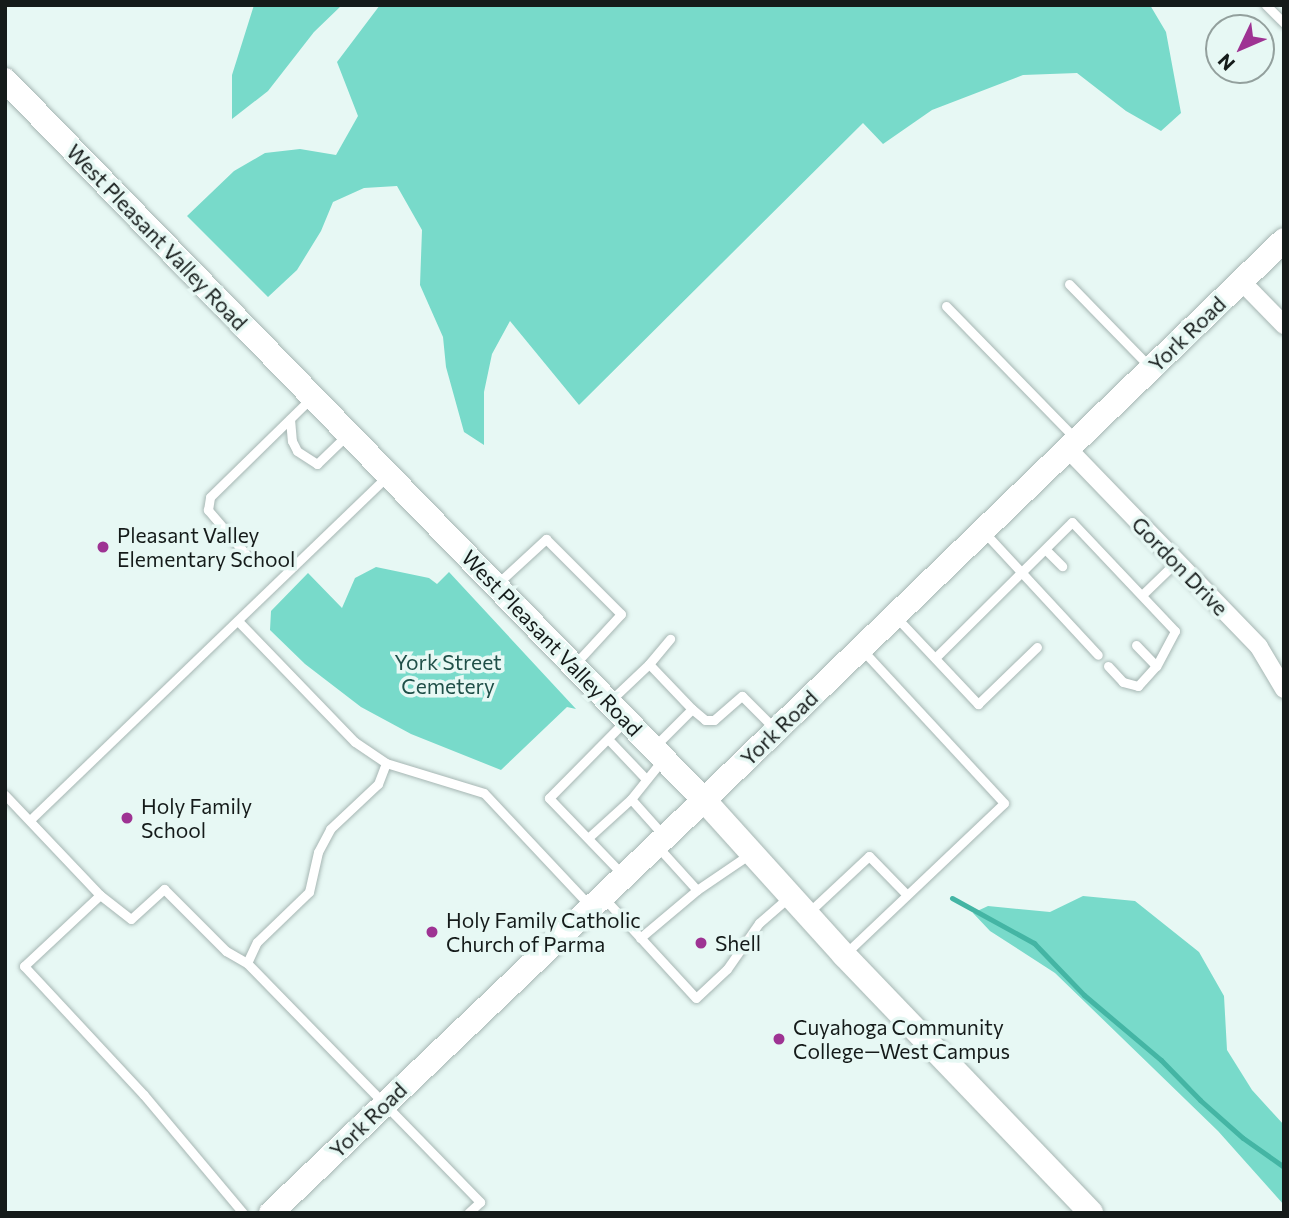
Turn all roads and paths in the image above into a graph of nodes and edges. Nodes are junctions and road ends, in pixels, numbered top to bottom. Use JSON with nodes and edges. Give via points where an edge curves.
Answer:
{"nodes":[{"id":1,"x":1266,"y":5,"type":"edge"},
{"id":2,"x":1284,"y":23,"type":"edge"},
{"id":3,"x":5,"y":80,"type":"edge"},
{"id":4,"x":1284,"y":240,"type":"edge"},
{"id":5,"x":1241,"y":281,"type":"junction"},
{"id":6,"x":1069,"y":285,"type":"dead end"},
{"id":7,"x":946,"y":306,"type":"dead end"},
{"id":8,"x":1284,"y":325,"type":"edge"},
{"id":9,"x":1152,"y":368,"type":"junction"},
{"id":10,"x":312,"y":397,"type":"junction"},
{"id":11,"x":290,"y":419,"type":"junction"},
{"id":12,"x":348,"y":434,"type":"junction"},
{"id":13,"x":1072,"y":445,"type":"junction"},
{"id":14,"x":388,"y":476,"type":"junction"},
{"id":15,"x":983,"y":531,"type":"junction"},
{"id":16,"x":1046,"y":550,"type":"junction"},
{"id":17,"x":250,"y":559,"type":"dead end"},
{"id":18,"x":1176,"y":562,"type":"junction"},
{"id":19,"x":1062,"y":566,"type":"dead end"},
{"id":20,"x":1024,"y":574,"type":"junction"},
{"id":21,"x":495,"y":586,"type":"junction"},
{"id":22,"x":1142,"y":595,"type":"junction"},
{"id":23,"x":895,"y":616,"type":"junction"},
{"id":24,"x":238,"y":621,"type":"junction"},
{"id":25,"x":670,"y":639,"type":"dead end"},
{"id":26,"x":1136,"y":645,"type":"dead end"},
{"id":27,"x":1037,"y":647,"type":"dead end"},
{"id":28,"x":861,"y":649,"type":"junction"},
{"id":29,"x":1098,"y":655,"type":"dead end"},
{"id":30,"x":935,"y":658,"type":"junction"},
{"id":31,"x":649,"y":664,"type":"junction"},
{"id":32,"x":574,"y":665,"type":"junction"},
{"id":33,"x":1108,"y":666,"type":"dead end"},
{"id":34,"x":1156,"y":666,"type":"junction"},
{"id":35,"x":1284,"y":689,"type":"edge"},
{"id":36,"x":609,"y":702,"type":"junction"},
{"id":37,"x":692,"y":709,"type":"junction"},
{"id":38,"x":626,"y":720,"type":"junction"},
{"id":39,"x":776,"y":731,"type":"junction"},
{"id":40,"x":608,"y":739,"type":"junction"},
{"id":41,"x":659,"y":753,"type":"junction"},
{"id":42,"x":386,"y":763,"type":"junction"},
{"id":43,"x":645,"y":778,"type":"junction"},
{"id":44,"x":5,"y":795,"type":"edge"},
{"id":45,"x":631,"y":799,"type":"junction"},
{"id":46,"x":704,"y":800,"type":"junction"},
{"id":47,"x":31,"y":819,"type":"junction"},
{"id":48,"x":587,"y":838,"type":"junction"},
{"id":49,"x":661,"y":841,"type":"junction"},
{"id":50,"x":751,"y":853,"type":"junction"},
{"id":51,"x":624,"y":876,"type":"junction"},
{"id":52,"x":697,"y":890,"type":"junction"},
{"id":53,"x":100,"y":895,"type":"junction"},
{"id":54,"x":907,"y":895,"type":"junction"},
{"id":55,"x":597,"y":902,"type":"junction"},
{"id":56,"x":799,"y":905,"type":"junction"},
{"id":57,"x":640,"y":938,"type":"junction"},
{"id":58,"x":844,"y":955,"type":"junction"},
{"id":59,"x":247,"y":963,"type":"junction"},
{"id":60,"x":383,"y":1105,"type":"junction"},
{"id":61,"x":243,"y":1213,"type":"edge"},
{"id":62,"x":271,"y":1213,"type":"edge"},
{"id":63,"x":468,"y":1213,"type":"edge"},
{"id":64,"x":1091,"y":1213,"type":"edge"}],
"edges":[{"from":1,"to":2,"type":"lane"},
{"from":3,"to":10,"type":"main road","name":"West Pleasant Valley Road"},
{"from":4,"to":5,"type":"main road","name":"York Road"},
{"from":5,"to":8,"type":"street"},
{"from":5,"to":9,"type":"main road","name":"York Road"},
{"from":6,"to":9,"type":"lane"},
{"from":7,"to":13,"type":"lane"},
{"from":9,"to":13,"type":"main road","name":"York Road"},
{"from":10,"to":11,"type":"lane"},
{"from":10,"to":12,"type":"main road","name":"West Pleasant Valley Road"},
{"from":11,"to":12,"type":"lane","via":[[297,451],[317,464]]},
{"from":11,"to":17,"type":"lane","via":[[210,497],[208,510]]},
{"from":12,"to":14,"type":"main road","name":"West Pleasant Valley Road"},
{"from":13,"to":15,"type":"main road","name":"York Road"},
{"from":13,"to":18,"type":"street","name":"Gordon Drive"},
{"from":14,"to":21,"type":"main road","name":"West Pleasant Valley Road"},
{"from":14,"to":24,"type":"lane"},
{"from":15,"to":20,"type":"lane"},
{"from":15,"to":23,"type":"main road","name":"York Road"},
{"from":16,"to":19,"type":"lane"},
{"from":16,"to":20,"type":"lane"},
{"from":16,"to":22,"type":"lane","via":[[1072,522]]},
{"from":18,"to":22,"type":"lane"},
{"from":18,"to":35,"type":"street","name":"Gordon Drive","via":[[1259,647]]},
{"from":20,"to":29,"type":"lane"},
{"from":20,"to":30,"type":"lane"},
{"from":21,"to":32,"type":"main road","name":"West Pleasant Valley Road"},
{"from":21,"to":32,"type":"lane","via":[[546,539],[621,614]]},
{"from":22,"to":34,"type":"lane","via":[[1175,631]]},
{"from":23,"to":28,"type":"main road","name":"York Road"},
{"from":23,"to":30,"type":"lane"},
{"from":24,"to":42,"type":"lane","via":[[355,742]]},
{"from":24,"to":47,"type":"lane"},
{"from":25,"to":31,"type":"lane"},
{"from":26,"to":34,"type":"lane"},
{"from":27,"to":30,"type":"lane","via":[[978,704]]},
{"from":28,"to":39,"type":"main road","name":"York Road"},
{"from":28,"to":54,"type":"lane","via":[[1004,803]]},
{"from":31,"to":36,"type":"lane"},
{"from":31,"to":37,"type":"lane"},
{"from":32,"to":36,"type":"main road","name":"West Pleasant Valley Road"},
{"from":33,"to":34,"type":"lane","via":[[1123,682],[1138,686]]},
{"from":36,"to":38,"type":"main road","name":"West Pleasant Valley Road"},
{"from":37,"to":39,"type":"lane","via":[[705,720],[714,720],[742,696]]},
{"from":37,"to":41,"type":"lane"},
{"from":38,"to":40,"type":"lane"},
{"from":38,"to":41,"type":"main road","name":"West Pleasant Valley Road"},
{"from":39,"to":46,"type":"main road","name":"York Road"},
{"from":40,"to":43,"type":"lane"},
{"from":40,"to":48,"type":"lane","via":[[549,798]]},
{"from":41,"to":43,"type":"lane"},
{"from":41,"to":46,"type":"main road","name":"West Pleasant Valley Road"},
{"from":42,"to":55,"type":"lane","via":[[484,793]]},
{"from":42,"to":59,"type":"lane","via":[[378,784],[330,829],[318,852],[309,892],[257,942]]},
{"from":43,"to":45,"type":"lane"},
{"from":44,"to":47,"type":"lane"},
{"from":45,"to":48,"type":"lane"},
{"from":45,"to":49,"type":"lane"},
{"from":46,"to":49,"type":"main road","name":"York Road"},
{"from":46,"to":50,"type":"main road","name":"West Pleasant Valley Road"},
{"from":47,"to":53,"type":"lane"},
{"from":48,"to":51,"type":"lane"},
{"from":49,"to":51,"type":"main road","name":"York Road"},
{"from":49,"to":52,"type":"lane"},
{"from":50,"to":52,"type":"lane"},
{"from":50,"to":56,"type":"main road","name":"West Pleasant Valley Road"},
{"from":51,"to":55,"type":"main road","name":"York Road"},
{"from":52,"to":57,"type":"lane"},
{"from":53,"to":59,"type":"lane","via":[[131,919],[163,889],[226,951]]},
{"from":53,"to":61,"type":"lane","via":[[24,966],[144,1095]]},
{"from":54,"to":56,"type":"lane","via":[[869,856]]},
{"from":54,"to":58,"type":"lane"},
{"from":55,"to":57,"type":"lane"},
{"from":55,"to":60,"type":"main road","name":"York Road"},
{"from":56,"to":57,"type":"lane","via":[[759,923],[727,969],[696,998]]},
{"from":56,"to":58,"type":"main road","name":"West Pleasant Valley Road"},
{"from":58,"to":64,"type":"main road","name":"West Pleasant Valley Road"},
{"from":59,"to":60,"type":"lane"},
{"from":60,"to":62,"type":"main road","name":"York Road"},
{"from":60,"to":63,"type":"lane","via":[[480,1202]]}]}
